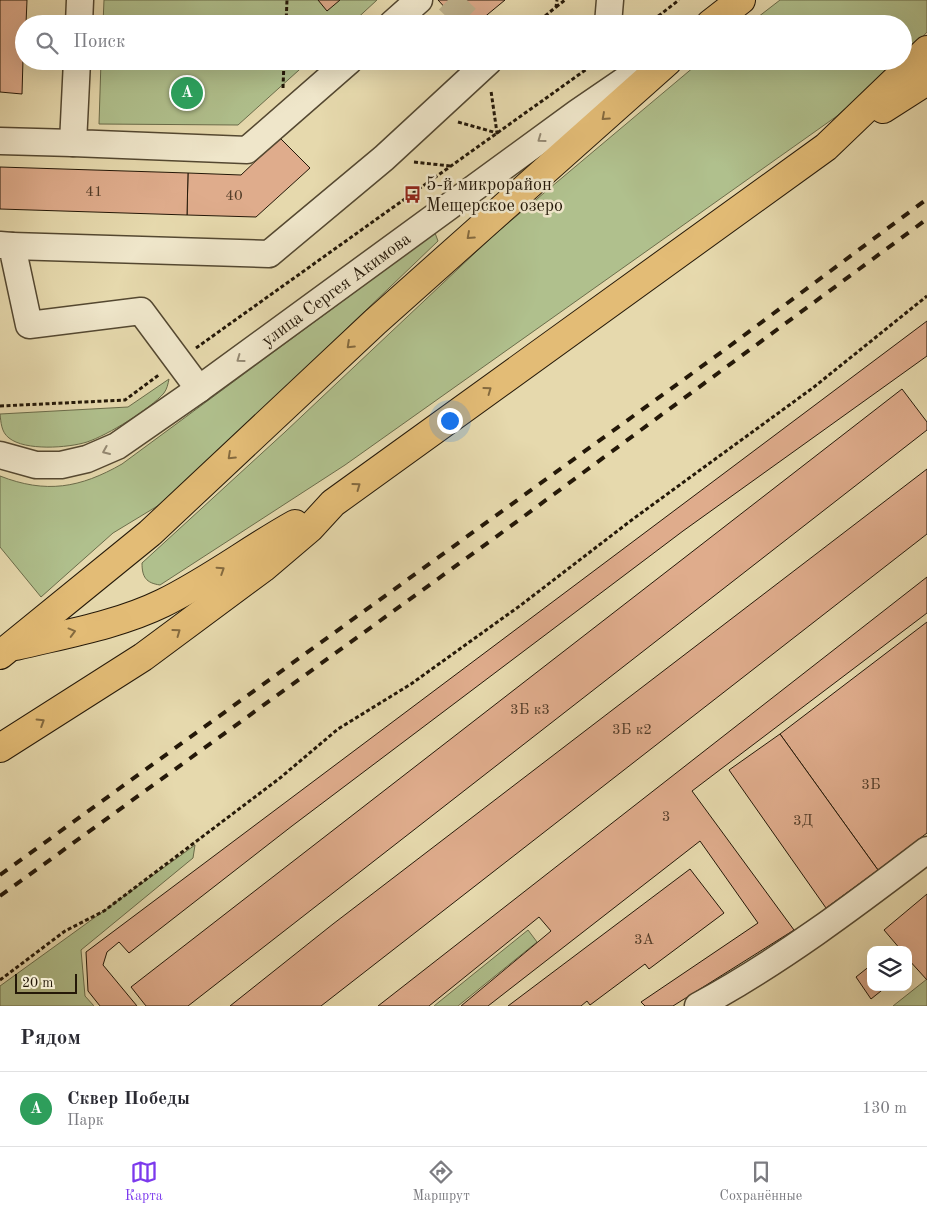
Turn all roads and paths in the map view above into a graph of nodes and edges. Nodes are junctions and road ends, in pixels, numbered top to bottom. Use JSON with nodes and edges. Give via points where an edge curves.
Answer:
{"nodes":[{"id":1,"x":80,"y":0,"type":"edge"},
{"id":2,"x":287,"y":0,"type":"edge"},
{"id":3,"x":419,"y":0,"type":"edge"},
{"id":4,"x":557,"y":0,"type":"edge"},
{"id":5,"x":565,"y":0,"type":"edge"},
{"id":6,"x":610,"y":0,"type":"edge"},
{"id":7,"x":679,"y":0,"type":"edge"},
{"id":8,"x":741,"y":0,"type":"edge"},
{"id":9,"x":556,"y":7,"type":"junction"},
{"id":10,"x":79,"y":15,"type":"edge"},
{"id":11,"x":286,"y":15,"type":"edge"},
{"id":12,"x":402,"y":15,"type":"edge"},
{"id":13,"x":546,"y":15,"type":"edge"},
{"id":14,"x":609,"y":15,"type":"edge"},
{"id":15,"x":660,"y":15,"type":"edge"},
{"id":16,"x":720,"y":15,"type":"edge"},
{"id":17,"x":927,"y":50,"type":"edge"},
{"id":18,"x":912,"y":64,"type":"edge"},
{"id":19,"x":77,"y":70,"type":"edge"},
{"id":20,"x":339,"y":70,"type":"edge"},
{"id":21,"x":479,"y":70,"type":"edge"},
{"id":22,"x":489,"y":70,"type":"edge"},
{"id":23,"x":585,"y":70,"type":"edge"},
{"id":24,"x":621,"y":70,"type":"edge"},
{"id":25,"x":658,"y":70,"type":"edge"},
{"id":26,"x":906,"y":70,"type":"edge"},
{"id":27,"x":927,"y":80,"type":"edge"},
{"id":28,"x":431,"y":115,"type":"junction"},
{"id":29,"x":497,"y":133,"type":"junction"},
{"id":30,"x":0,"y":141,"type":"edge"},
{"id":31,"x":73,"y":143,"type":"junction"},
{"id":32,"x":826,"y":147,"type":"junction"},
{"id":33,"x":384,"y":158,"type":"junction"},
{"id":34,"x":450,"y":166,"type":"junction"},
{"id":35,"x":6,"y":245,"type":"edge"},
{"id":36,"x":927,"y":296,"type":"edge"},
{"id":37,"x":179,"y":361,"type":"junction"},
{"id":38,"x":199,"y":389,"type":"junction"},
{"id":39,"x":0,"y":406,"type":"edge"},
{"id":40,"x":0,"y":455,"type":"edge"},
{"id":41,"x":333,"y":503,"type":"junction"},
{"id":42,"x":4,"y":652,"type":"edge"},
{"id":43,"x":0,"y":748,"type":"edge"},
{"id":44,"x":927,"y":850,"type":"edge"},
{"id":45,"x":0,"y":980,"type":"edge"},
{"id":46,"x":698,"y":1006,"type":"edge"}],
"edges":[{"from":1,"to":10,"type":"street"},
{"from":2,"to":11,"type":"path"},
{"from":3,"to":12,"type":"street"},
{"from":4,"to":9,"type":"path"},
{"from":5,"to":9,"type":"path"},
{"from":6,"to":14,"type":"street"},
{"from":7,"to":15,"type":"path"},
{"from":8,"to":16,"type":"main road"},
{"from":9,"to":13,"type":"path"},
{"from":17,"to":18,"type":"main road"},
{"from":19,"to":31,"type":"street"},
{"from":20,"to":31,"type":"street","via":[[247,150]]},
{"from":21,"to":28,"type":"street"},
{"from":22,"to":29,"type":"path"},
{"from":23,"to":29,"type":"path"},
{"from":24,"to":38,"type":"street","name":"улица Сергея Акимова","one_way":true,"via":[[442,210]]},
{"from":25,"to":42,"type":"main road","one_way":true,"via":[[374,322],[150,533]]},
{"from":26,"to":32,"type":"main road"},
{"from":27,"to":32,"type":"main road"},
{"from":28,"to":29,"type":"path"},
{"from":28,"to":33,"type":"street"},
{"from":29,"to":34,"type":"path"},
{"from":30,"to":31,"type":"street"},
{"from":41,"to":32,"type":"main road","one_way":true},
{"from":33,"to":34,"type":"path"},
{"from":33,"to":35,"type":"street","via":[[269,254]]},
{"from":34,"to":37,"type":"path"},
{"from":35,"to":37,"type":"street","via":[[28,324],[141,311]]},
{"from":36,"to":45,"type":"path","via":[[814,387],[521,605],[411,684],[338,729],[280,778],[104,911],[65,932]]},
{"from":37,"to":38,"type":"street"},
{"from":37,"to":39,"type":"path","via":[[126,400]]},
{"from":38,"to":40,"type":"street","name":"улица Сергея Акимова","one_way":true,"via":[[117,446],[87,459],[61,465],[36,465]]},
{"from":42,"to":41,"type":"main road","one_way":true,"via":[[162,604]]},
{"from":43,"to":41,"type":"main road","one_way":true,"via":[[158,646],[263,568],[310,528]]},
{"from":44,"to":46,"type":"street","via":[[854,906]]}]}
